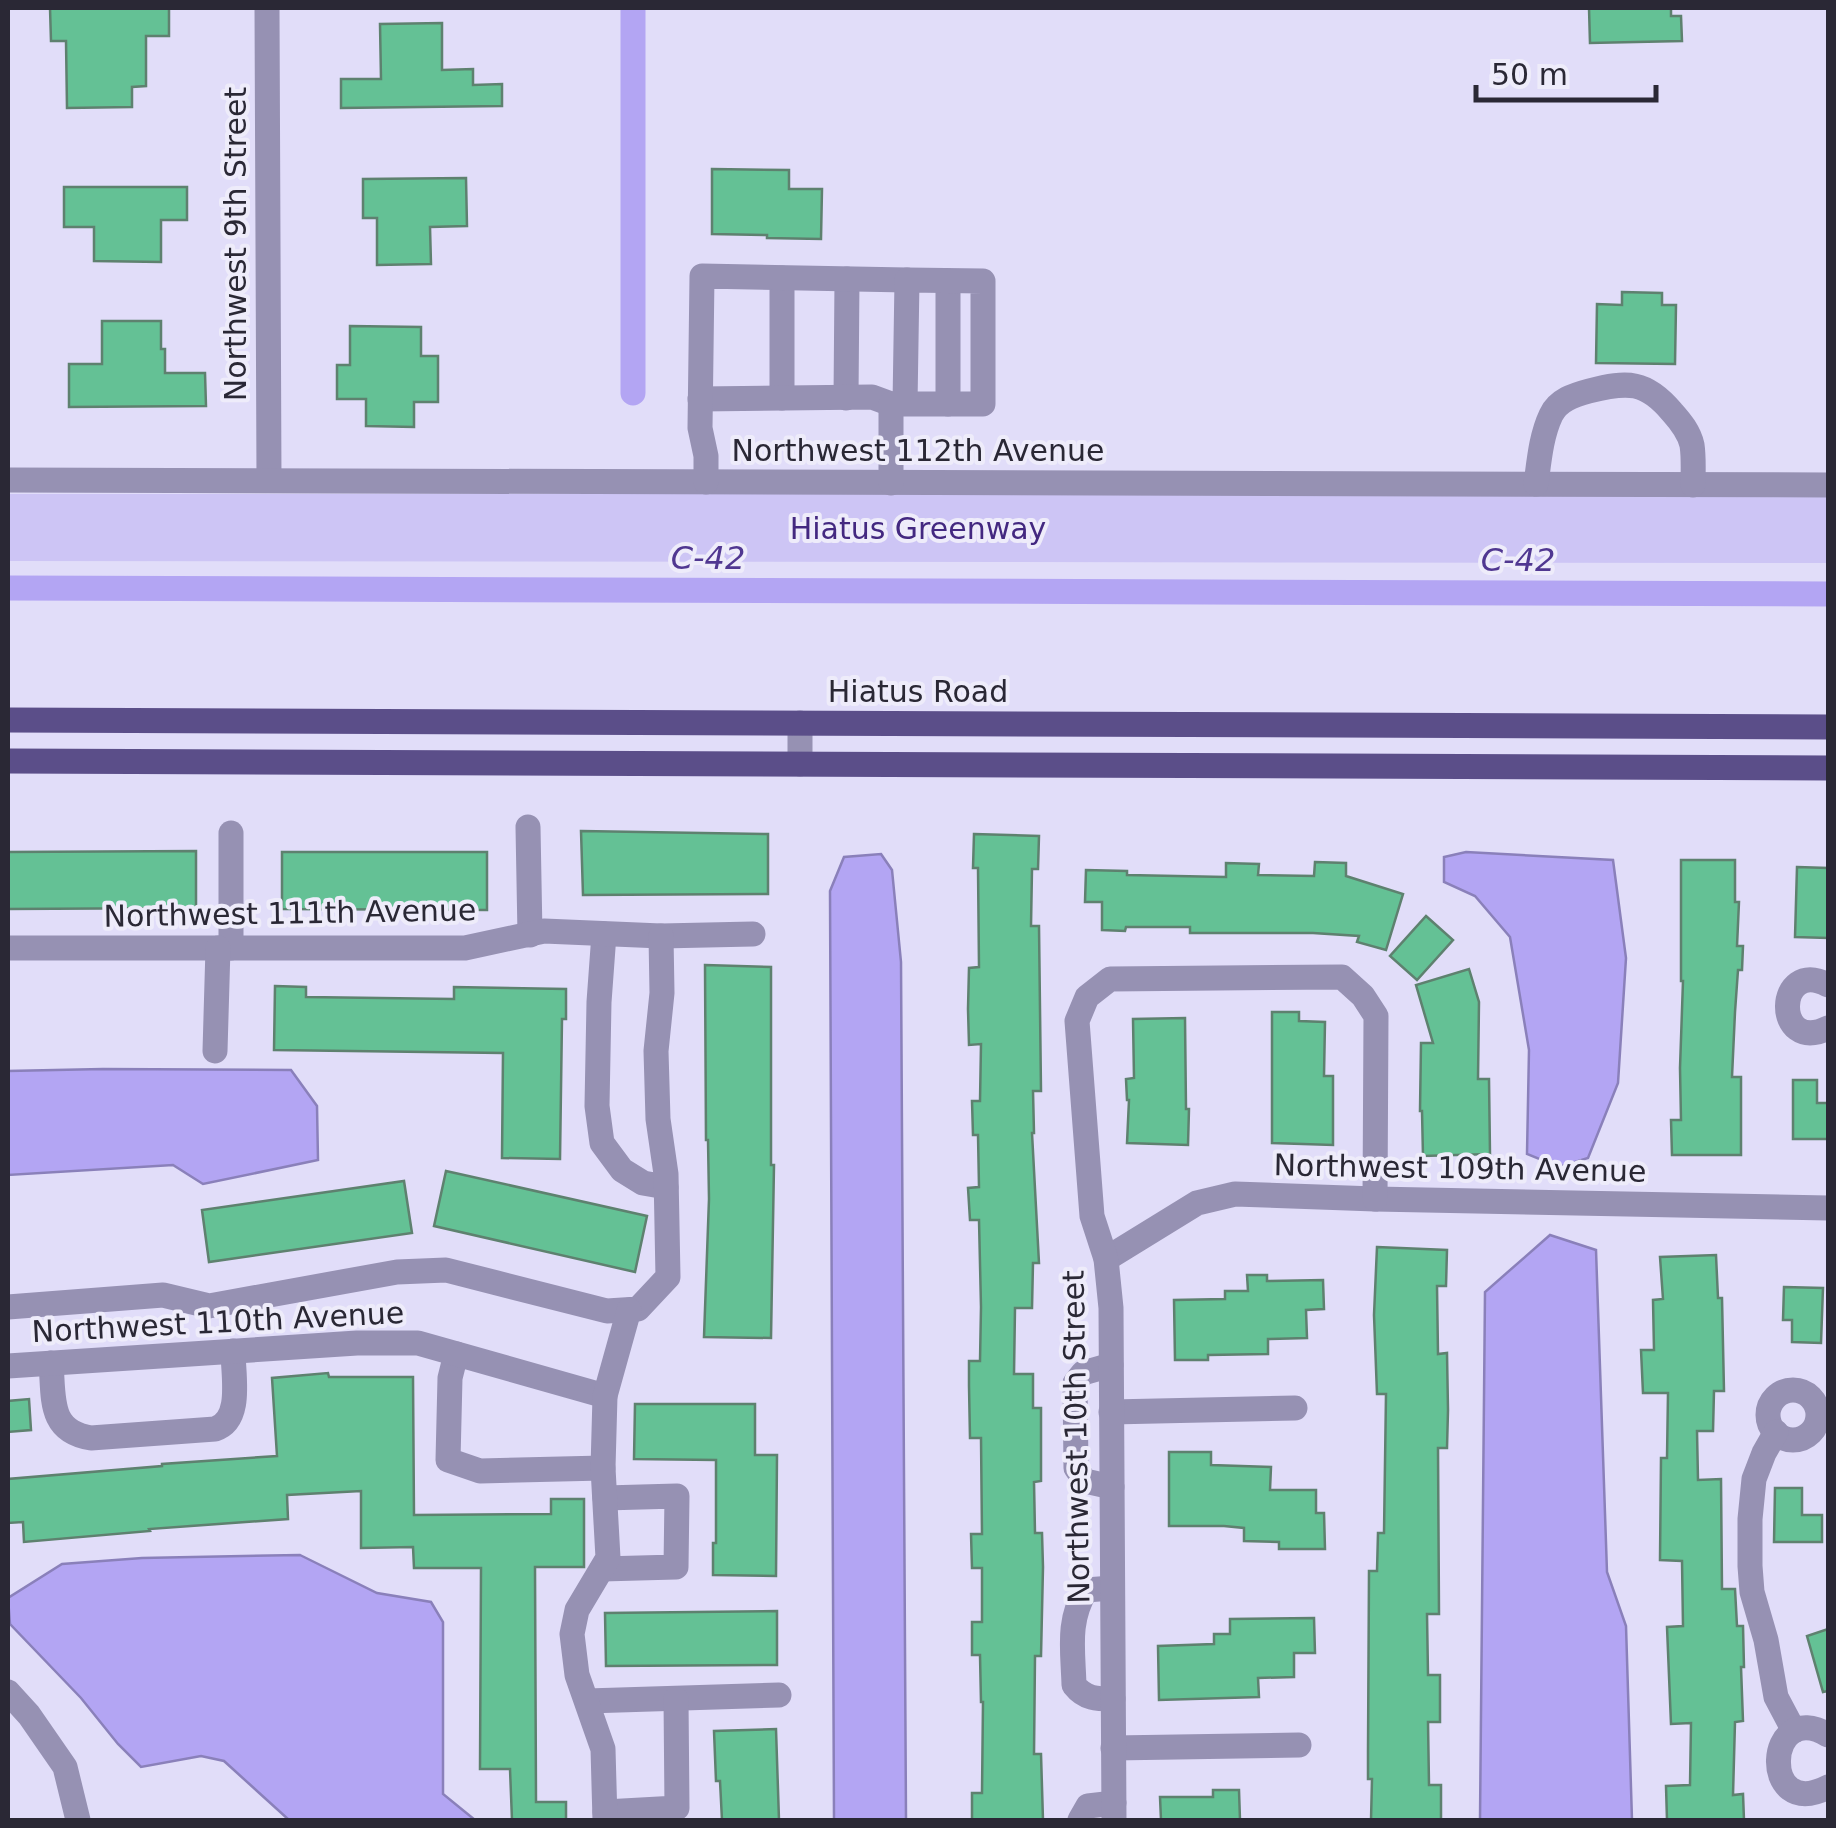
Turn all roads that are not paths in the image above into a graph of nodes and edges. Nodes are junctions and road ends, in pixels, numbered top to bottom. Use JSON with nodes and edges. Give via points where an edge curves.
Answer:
{"nodes":[{"id":1,"x":267,"y":8,"type":"edge"},
{"id":2,"x":782,"y":278,"type":"junction"},
{"id":3,"x":847,"y":279,"type":"junction"},
{"id":4,"x":907,"y":280,"type":"junction"},
{"id":5,"x":948,"y":281,"type":"junction"},
{"id":6,"x":782,"y":398,"type":"junction"},
{"id":7,"x":846,"y":398,"type":"junction"},
{"id":8,"x":700,"y":400,"type":"junction"},
{"id":9,"x":898,"y":404,"type":"junction"},
{"id":10,"x":948,"y":404,"type":"junction"},
{"id":11,"x":8,"y":480,"type":"edge"},
{"id":12,"x":269,"y":480,"type":"junction"},
{"id":13,"x":706,"y":482,"type":"junction"},
{"id":14,"x":891,"y":483,"type":"junction"},
{"id":15,"x":1536,"y":484,"type":"junction"},
{"id":16,"x":1693,"y":484,"type":"junction"},
{"id":17,"x":1828,"y":485,"type":"edge"},
{"id":18,"x":8,"y":720,"type":"edge"},
{"id":19,"x":800,"y":723,"type":"junction"},
{"id":20,"x":1828,"y":727,"type":"edge"},
{"id":21,"x":8,"y":761,"type":"edge"},
{"id":22,"x":800,"y":764,"type":"junction"},
{"id":23,"x":1828,"y":768,"type":"edge"},
{"id":24,"x":528,"y":827,"type":"dead end"},
{"id":25,"x":231,"y":833,"type":"dead end"},
{"id":26,"x":604,"y":934,"type":"junction"},
{"id":27,"x":753,"y":934,"type":"dead end"},
{"id":28,"x":530,"y":935,"type":"junction"},
{"id":29,"x":661,"y":936,"type":"junction"},
{"id":30,"x":8,"y":948,"type":"edge"},
{"id":31,"x":224,"y":948,"type":"junction"},
{"id":32,"x":1828,"y":985,"type":"edge"},
{"id":33,"x":1828,"y":1028,"type":"edge"},
{"id":34,"x":214,"y":1051,"type":"dead end"},
{"id":35,"x":666,"y":1186,"type":"junction"},
{"id":36,"x":1375,"y":1200,"type":"junction"},
{"id":37,"x":1828,"y":1208,"type":"edge"},
{"id":38,"x":1106,"y":1259,"type":"junction"},
{"id":39,"x":8,"y":1307,"type":"edge"},
{"id":40,"x":629,"y":1310,"type":"junction"},
{"id":41,"x":233,"y":1351,"type":"junction"},
{"id":42,"x":456,"y":1354,"type":"junction"},
{"id":43,"x":51,"y":1363,"type":"junction"},
{"id":44,"x":1111,"y":1365,"type":"junction"},
{"id":45,"x":8,"y":1366,"type":"edge"},
{"id":46,"x":605,"y":1396,"type":"junction"},
{"id":47,"x":1295,"y":1408,"type":"dead end"},
{"id":48,"x":1111,"y":1412,"type":"junction"},
{"id":49,"x":1823,"y":1415,"type":"edge"},
{"id":50,"x":1776,"y":1432,"type":"junction"},
{"id":51,"x":603,"y":1468,"type":"junction"},
{"id":52,"x":1112,"y":1488,"type":"junction"},
{"id":53,"x":604,"y":1498,"type":"junction"},
{"id":54,"x":602,"y":1569,"type":"junction"},
{"id":55,"x":1112,"y":1588,"type":"junction"},
{"id":56,"x":8,"y":1692,"type":"edge"},
{"id":57,"x":779,"y":1694,"type":"dead end"},
{"id":58,"x":676,"y":1698,"type":"junction"},
{"id":59,"x":1113,"y":1699,"type":"junction"},
{"id":60,"x":587,"y":1702,"type":"junction"},
{"id":61,"x":1794,"y":1732,"type":"junction"},
{"id":62,"x":1828,"y":1735,"type":"edge"},
{"id":63,"x":1298,"y":1745,"type":"dead end"},
{"id":64,"x":1114,"y":1748,"type":"junction"},
{"id":65,"x":1828,"y":1787,"type":"edge"},
{"id":66,"x":1114,"y":1812,"type":"edge"},
{"id":67,"x":605,"y":1816,"type":"edge"},
{"id":68,"x":78,"y":1820,"type":"edge"},
{"id":69,"x":1080,"y":1820,"type":"edge"}],
"edges":[{"from":1,"to":12,"type":"street","name":"Northwest 9th Street"},
{"from":2,"to":3,"type":"street"},
{"from":2,"to":6,"type":"street"},
{"from":2,"to":8,"type":"street","via":[[702,276]]},
{"from":3,"to":4,"type":"street"},
{"from":3,"to":7,"type":"street"},
{"from":4,"to":5,"type":"street"},
{"from":4,"to":9,"type":"street"},
{"from":5,"to":10,"type":"street"},
{"from":5,"to":10,"type":"street","via":[[983,282],[983,404]]},
{"from":6,"to":7,"type":"street"},
{"from":6,"to":8,"type":"street"},
{"from":7,"to":9,"type":"street"},
{"from":8,"to":13,"type":"street"},
{"from":9,"to":10,"type":"street"},
{"from":9,"to":14,"type":"street"},
{"from":11,"to":12,"type":"street","name":"Northwest 112th Avenue"},
{"from":12,"to":13,"type":"street","name":"Northwest 112th Avenue"},
{"from":13,"to":14,"type":"street","name":"Northwest 112th Avenue"},
{"from":14,"to":15,"type":"street","name":"Northwest 112th Avenue"},
{"from":15,"to":16,"type":"street","name":"Northwest 112th Avenue"},
{"from":15,"to":16,"type":"street","via":[[1551,414],[1562,400],[1616,385],[1652,391],[1687,430]]},
{"from":16,"to":17,"type":"street","name":"Northwest 112th Avenue"},
{"from":18,"to":19,"type":"main road","name":"Hiatus Road"},
{"from":19,"to":20,"type":"main road","name":"Hiatus Road"},
{"from":19,"to":22,"type":"street"},
{"from":21,"to":22,"type":"main road"},
{"from":22,"to":23,"type":"main road"},
{"from":24,"to":28,"type":"street"},
{"from":25,"to":31,"type":"street"},
{"from":26,"to":28,"type":"street","name":"Northwest 111th Avenue"},
{"from":26,"to":29,"type":"street","name":"Northwest 111th Avenue"},
{"from":26,"to":35,"type":"street","via":[[602,1143],[622,1170],[642,1183]]},
{"from":27,"to":29,"type":"street","name":"Northwest 111th Avenue"},
{"from":28,"to":31,"type":"street","name":"Northwest 111th Avenue","via":[[465,948]]},
{"from":29,"to":35,"type":"street","via":[[656,1051]]},
{"from":30,"to":31,"type":"street","name":"Northwest 111th Avenue"},
{"from":31,"to":34,"type":"street"},
{"from":32,"to":33,"type":"street","via":[[1800,983],[1786,1003],[1789,1020],[1803,1031]]},
{"from":35,"to":40,"type":"street","via":[[668,1278]]},
{"from":36,"to":37,"type":"street","name":"Northwest 109th Avenue"},
{"from":36,"to":38,"type":"street","name":"Northwest 109th Avenue","via":[[1235,1194],[1197,1204]]},
{"from":36,"to":38,"type":"street","name":"Northwest 10th Street","via":[[1376,1016],[1342,977],[1110,979],[1087,996],[1078,1021],[1092,1216]]},
{"from":38,"to":44,"type":"street","name":"Northwest 10th Street"},
{"from":39,"to":40,"type":"street","via":[[162,1294],[210,1306],[397,1272],[446,1270],[607,1311]]},
{"from":40,"to":46,"type":"street"},
{"from":41,"to":42,"type":"street","name":"Northwest 110th Avenue","via":[[418,1343]]},
{"from":41,"to":43,"type":"street","name":"Northwest 110th Avenue"},
{"from":41,"to":43,"type":"street","via":[[234,1405],[224,1426],[91,1438],[62,1425]]},
{"from":42,"to":46,"type":"street","name":"Northwest 110th Avenue"},
{"from":42,"to":51,"type":"street","via":[[448,1460],[480,1471]]},
{"from":43,"to":45,"type":"street","name":"Northwest 110th Avenue"},
{"from":44,"to":48,"type":"street","name":"Northwest 10th Street"},
{"from":44,"to":52,"type":"street","via":[[1083,1372],[1075,1383],[1076,1468],[1085,1481]]},
{"from":46,"to":51,"type":"street"},
{"from":47,"to":48,"type":"street"},
{"from":48,"to":52,"type":"street","name":"Northwest 10th Street"},
{"from":49,"to":50,"type":"street","via":[[1805,1437]]},
{"from":49,"to":50,"type":"street","via":[[1811,1397],[1787,1390],[1770,1408]]},
{"from":50,"to":61,"type":"street","via":[[1754,1479],[1750,1566],[1776,1698]]},
{"from":51,"to":53,"type":"street"},
{"from":52,"to":55,"type":"street","name":"Northwest 10th Street"},
{"from":53,"to":54,"type":"street","via":[[608,1558]]},
{"from":53,"to":54,"type":"street","via":[[678,1496],[676,1567]]},
{"from":54,"to":60,"type":"street","via":[[577,1610],[572,1634]]},
{"from":55,"to":59,"type":"street","name":"Northwest 10th Street"},
{"from":55,"to":59,"type":"street","via":[[1086,1590],[1073,1619],[1074,1684],[1092,1698]]},
{"from":56,"to":68,"type":"street","via":[[65,1767]]},
{"from":57,"to":58,"type":"street"},
{"from":58,"to":60,"type":"street"},
{"from":58,"to":67,"type":"street","via":[[677,1808]]},
{"from":59,"to":64,"type":"street","name":"Northwest 10th Street"},
{"from":60,"to":67,"type":"street","via":[[603,1749]]},
{"from":61,"to":62,"type":"street","via":[[1810,1728]]},
{"from":61,"to":65,"type":"street","via":[[1777,1756],[1778,1772],[1801,1793]]},
{"from":63,"to":64,"type":"street"},
{"from":64,"to":66,"type":"street","name":"Northwest 10th Street"},
{"from":66,"to":69,"type":"street","via":[[1088,1806]]}]}
